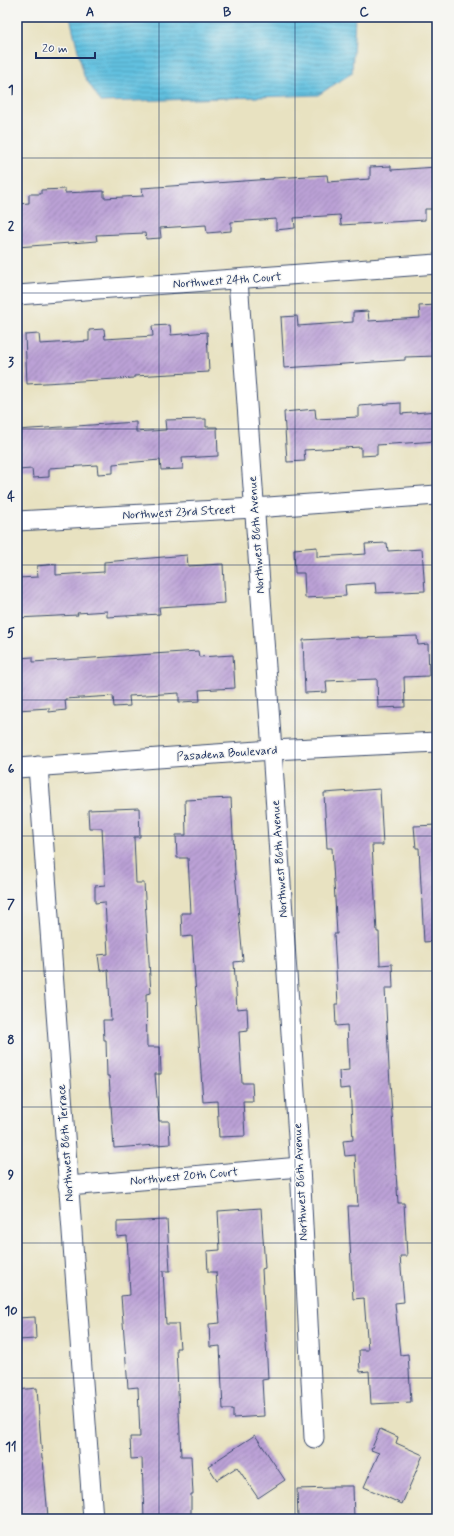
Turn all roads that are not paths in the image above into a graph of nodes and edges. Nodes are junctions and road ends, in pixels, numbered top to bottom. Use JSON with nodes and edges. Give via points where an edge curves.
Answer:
{"nodes":[{"id":1,"x":437,"y":264,"type":"edge"},
{"id":2,"x":238,"y":280,"type":"junction"},
{"id":3,"x":17,"y":295,"type":"edge"},
{"id":4,"x":437,"y":495,"type":"edge"},
{"id":5,"x":254,"y":508,"type":"junction"},
{"id":6,"x":17,"y":521,"type":"edge"},
{"id":7,"x":437,"y":742,"type":"edge"},
{"id":8,"x":272,"y":750,"type":"junction"},
{"id":9,"x":38,"y":766,"type":"junction"},
{"id":10,"x":17,"y":768,"type":"edge"},
{"id":11,"x":300,"y":1166,"type":"junction"},
{"id":12,"x":68,"y":1186,"type":"junction"},
{"id":13,"x":314,"y":1438,"type":"dead end"},
{"id":14,"x":93,"y":1519,"type":"edge"}],
"edges":[{"from":1,"to":2,"type":"street","name":"Northwest 24th Court"},
{"from":2,"to":3,"type":"street","name":"Northwest 24th Court"},
{"from":2,"to":5,"type":"street","name":"Northwest 86th Avenue"},
{"from":4,"to":5,"type":"street","name":"Northwest 23rd Street"},
{"from":5,"to":6,"type":"street","name":"Northwest 23rd Street"},
{"from":5,"to":8,"type":"street","name":"Northwest 86th Avenue"},
{"from":7,"to":8,"type":"street","name":"Pasadena Boulevard"},
{"from":8,"to":9,"type":"street","name":"Pasadena Boulevard"},
{"from":8,"to":11,"type":"street","name":"Northwest 86th Avenue"},
{"from":9,"to":10,"type":"street","name":"Pasadena Boulevard"},
{"from":9,"to":12,"type":"street","name":"Northwest 86th Terrace"},
{"from":11,"to":12,"type":"street","name":"Northwest 20th Court"},
{"from":11,"to":13,"type":"street","name":"Northwest 86th Avenue"},
{"from":12,"to":14,"type":"street","name":"Northwest 86th Terrace"}]}
